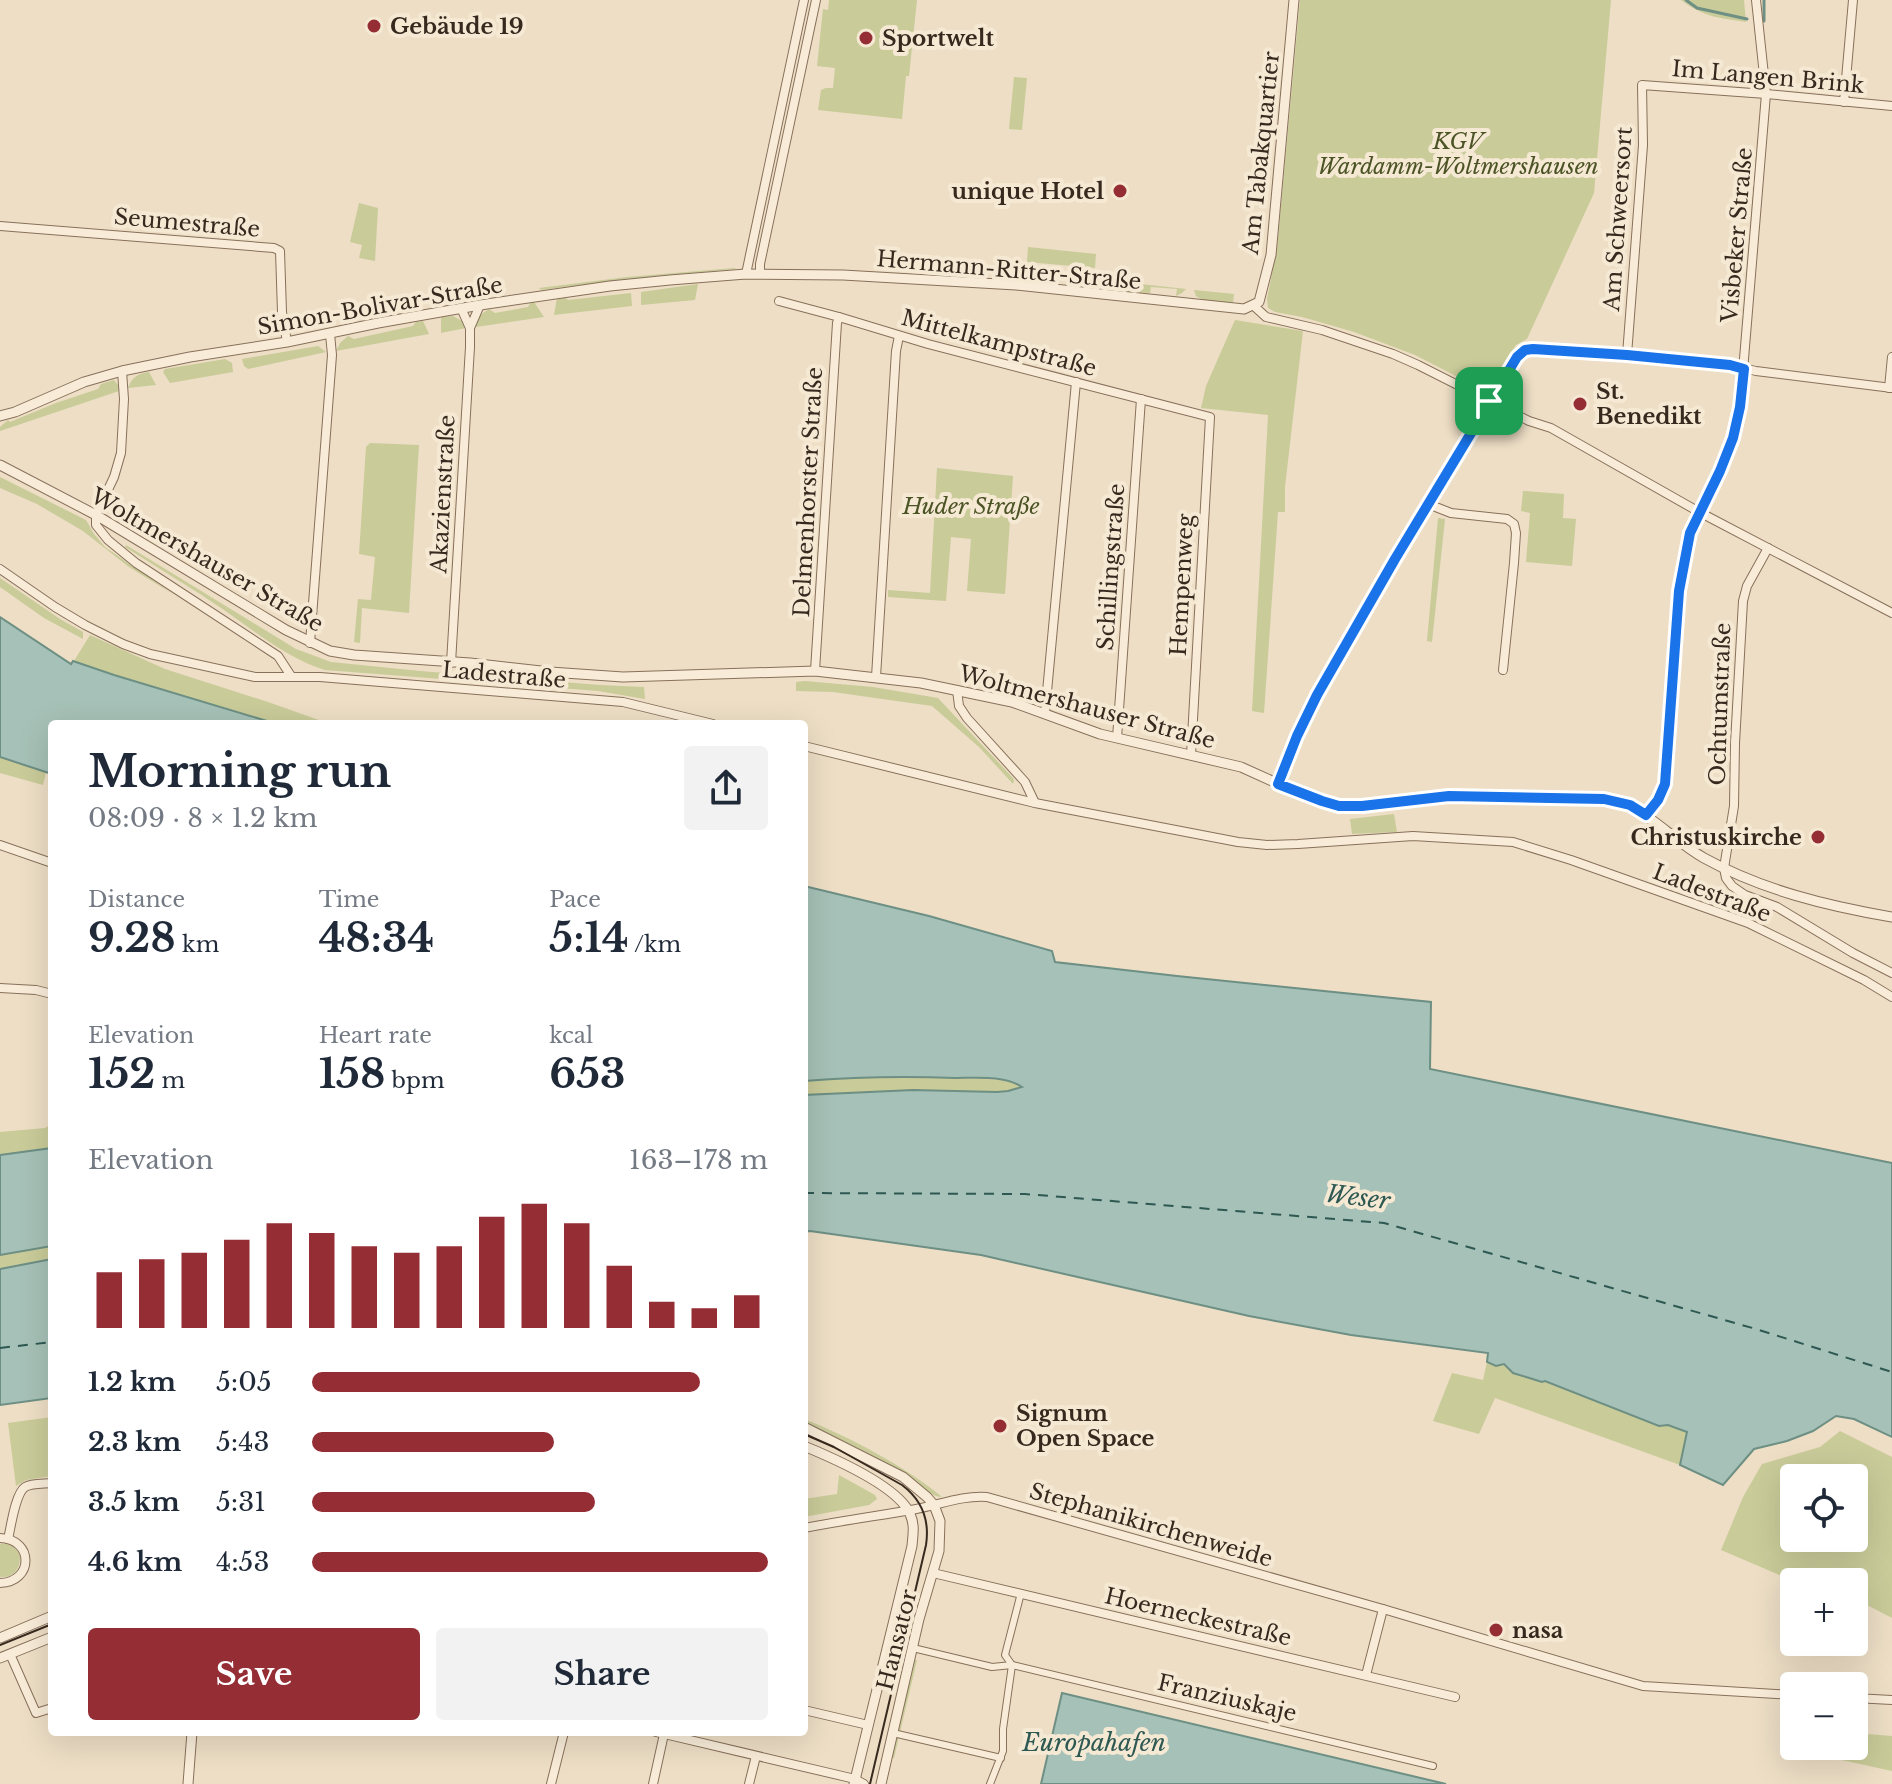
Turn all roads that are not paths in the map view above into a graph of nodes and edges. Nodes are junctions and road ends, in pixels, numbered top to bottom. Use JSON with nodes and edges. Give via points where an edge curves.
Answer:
{"nodes":[{"id":1,"x":804,"y":0,"type":"edge"},
{"id":2,"x":816,"y":0,"type":"edge"},
{"id":3,"x":1294,"y":0,"type":"edge"},
{"id":4,"x":1756,"y":0,"type":"edge"},
{"id":5,"x":1853,"y":0,"type":"edge"},
{"id":6,"x":786,"y":82,"type":"junction"},
{"id":7,"x":797,"y":85,"type":"junction"},
{"id":8,"x":1642,"y":85,"type":"joint"},
{"id":9,"x":1766,"y":94,"type":"junction"},
{"id":10,"x":1844,"y":102,"type":"junction"},
{"id":11,"x":1892,"y":106,"type":"edge"},
{"id":12,"x":0,"y":226,"type":"edge"},
{"id":13,"x":746,"y":274,"type":"junction"},
{"id":14,"x":760,"y":274,"type":"junction"},
{"id":15,"x":779,"y":301,"type":"dead end"},
{"id":16,"x":480,"y":305,"type":"junction"},
{"id":17,"x":1254,"y":306,"type":"junction"},
{"id":18,"x":461,"y":308,"type":"junction"},
{"id":19,"x":839,"y":317,"type":"junction"},
{"id":20,"x":470,"y":328,"type":"junction"},
{"id":21,"x":330,"y":334,"type":"junction"},
{"id":22,"x":899,"y":336,"type":"junction"},
{"id":23,"x":287,"y":342,"type":"junction"},
{"id":24,"x":1627,"y":355,"type":"junction"},
{"id":25,"x":1892,"y":357,"type":"edge"},
{"id":26,"x":1744,"y":369,"type":"junction"},
{"id":27,"x":122,"y":371,"type":"junction"},
{"id":28,"x":1076,"y":382,"type":"junction"},
{"id":29,"x":1890,"y":388,"type":"edge"},
{"id":30,"x":1141,"y":399,"type":"junction"},
{"id":31,"x":1489,"y":401,"type":"junction"},
{"id":32,"x":15,"y":412,"type":"junction"},
{"id":33,"x":0,"y":416,"type":"edge"},
{"id":34,"x":1210,"y":417,"type":"joint"},
{"id":35,"x":0,"y":424,"type":"edge"},
{"id":36,"x":0,"y":465,"type":"edge"},
{"id":37,"x":1428,"y":504,"type":"junction"},
{"id":38,"x":1701,"y":513,"type":"junction"},
{"id":39,"x":96,"y":515,"type":"junction"},
{"id":40,"x":1768,"y":548,"type":"junction"},
{"id":41,"x":0,"y":569,"type":"edge"},
{"id":42,"x":1892,"y":613,"type":"edge"},
{"id":43,"x":310,"y":643,"type":"junction"},
{"id":44,"x":451,"y":663,"type":"junction"},
{"id":45,"x":1503,"y":670,"type":"dead end"},
{"id":46,"x":815,"y":671,"type":"junction"},
{"id":47,"x":291,"y":676,"type":"junction"},
{"id":48,"x":876,"y":677,"type":"junction"},
{"id":49,"x":957,"y":690,"type":"junction"},
{"id":50,"x":1045,"y":713,"type":"junction"},
{"id":51,"x":697,"y":720,"type":"edge"},
{"id":52,"x":1117,"y":738,"type":"junction"},
{"id":53,"x":808,"y":747,"type":"edge"},
{"id":54,"x":1191,"y":755,"type":"junction"},
{"id":55,"x":1278,"y":784,"type":"junction"},
{"id":56,"x":1035,"y":803,"type":"junction"},
{"id":57,"x":1646,"y":815,"type":"junction"},
{"id":58,"x":0,"y":845,"type":"edge"},
{"id":59,"x":48,"y":862,"type":"edge"},
{"id":60,"x":1724,"y":868,"type":"junction"},
{"id":61,"x":1892,"y":917,"type":"edge"},
{"id":62,"x":1874,"y":964,"type":"junction"},
{"id":63,"x":1892,"y":973,"type":"edge"},
{"id":64,"x":1864,"y":980,"type":"junction"},
{"id":65,"x":0,"y":988,"type":"edge"},
{"id":66,"x":48,"y":993,"type":"edge"},
{"id":67,"x":1892,"y":997,"type":"edge"},
{"id":68,"x":808,"y":1429,"type":"edge"},
{"id":69,"x":808,"y":1448,"type":"edge"},
{"id":70,"x":48,"y":1483,"type":"edge"},
{"id":71,"x":934,"y":1505,"type":"junction"},
{"id":72,"x":908,"y":1511,"type":"junction"},
{"id":73,"x":808,"y":1527,"type":"edge"},
{"id":74,"x":4,"y":1538,"type":"edge"},
{"id":75,"x":933,"y":1573,"type":"junction"},
{"id":76,"x":0,"y":1583,"type":"edge"},
{"id":77,"x":1021,"y":1593,"type":"junction"},
{"id":78,"x":1383,"y":1609,"type":"junction"},
{"id":79,"x":48,"y":1617,"type":"edge"},
{"id":80,"x":1,"y":1634,"type":"edge"},
{"id":81,"x":48,"y":1639,"type":"edge"},
{"id":82,"x":913,"y":1648,"type":"junction"},
{"id":83,"x":5,"y":1656,"type":"edge"},
{"id":84,"x":1012,"y":1665,"type":"junction"},
{"id":85,"x":1366,"y":1675,"type":"junction"},
{"id":86,"x":1780,"y":1694,"type":"edge"},
{"id":87,"x":1455,"y":1697,"type":"dead end"},
{"id":88,"x":1868,"y":1699,"type":"edge"},
{"id":89,"x":1892,"y":1700,"type":"edge"},
{"id":90,"x":48,"y":1709,"type":"edge"},
{"id":91,"x":808,"y":1711,"type":"edge"},
{"id":92,"x":868,"y":1725,"type":"junction"},
{"id":93,"x":893,"y":1733,"type":"junction"},
{"id":94,"x":192,"y":1736,"type":"edge"},
{"id":95,"x":563,"y":1736,"type":"edge"},
{"id":96,"x":660,"y":1736,"type":"edge"},
{"id":97,"x":673,"y":1736,"type":"edge"},
{"id":98,"x":756,"y":1756,"type":"junction"},
{"id":99,"x":1001,"y":1758,"type":"junction"},
{"id":100,"x":1433,"y":1766,"type":"dead end"},
{"id":101,"x":858,"y":1782,"type":"edge"},
{"id":102,"x":884,"y":1783,"type":"edge"},
{"id":103,"x":188,"y":1784,"type":"edge"},
{"id":104,"x":551,"y":1784,"type":"edge"},
{"id":105,"x":653,"y":1784,"type":"edge"},
{"id":106,"x":749,"y":1784,"type":"edge"},
{"id":107,"x":990,"y":1784,"type":"edge"}],
"edges":[{"from":1,"to":6,"type":"street"},
{"from":2,"to":7,"type":"street"},
{"from":3,"to":17,"type":"street","name":"Am Tabakquartier","via":[[1271,255],[1262,295]]},
{"from":4,"to":9,"type":"street","name":"Visbeker Straße"},
{"from":5,"to":10,"type":"street"},
{"from":6,"to":7,"type":"street"},
{"from":6,"to":13,"type":"street"},
{"from":7,"to":14,"type":"street"},
{"from":8,"to":9,"type":"street","name":"Im Langen Brink"},
{"from":8,"to":24,"type":"street","name":"Am Schweersort","via":[[1643,145]]},
{"from":9,"to":10,"type":"street","name":"Im Langen Brink"},
{"from":9,"to":26,"type":"street","name":"Visbeker Straße"},
{"from":10,"to":11,"type":"street","name":"Im Langen Brink"},
{"from":12,"to":23,"type":"street","name":"Seumestraße","via":[[274,248],[281,258]]},
{"from":13,"to":14,"type":"street","name":"Simon-Bolivar-Straße"},
{"from":13,"to":16,"type":"street","name":"Simon-Bolivar-Straße"},
{"from":14,"to":17,"type":"street","name":"Hermann-Ritter-Straße","via":[[916,278]]},
{"from":15,"to":19,"type":"street","name":"Mittelkampstraße"},
{"from":16,"to":18,"type":"street","name":"Simon-Bolivar-Straße"},
{"from":16,"to":20,"type":"street","name":"Akazienstraße"},
{"from":17,"to":31,"type":"street","via":[[1266,317],[1393,354]]},
{"from":18,"to":20,"type":"street","name":"Akazienstraße"},
{"from":18,"to":21,"type":"street","name":"Simon-Bolivar-Straße"},
{"from":19,"to":22,"type":"street","name":"Mittelkampstraße"},
{"from":19,"to":46,"type":"street","name":"Delmenhorster Straße"},
{"from":20,"to":44,"type":"street","name":"Akazienstraße"},
{"from":21,"to":23,"type":"street","name":"Simon-Bolivar-Straße"},
{"from":21,"to":43,"type":"street"},
{"from":22,"to":28,"type":"street","name":"Mittelkampstraße"},
{"from":22,"to":48,"type":"street"},
{"from":23,"to":27,"type":"street","name":"Simon-Bolivar-Straße"},
{"from":24,"to":26,"type":"street"},
{"from":24,"to":31,"type":"street","via":[[1525,350]]},
{"from":25,"to":29,"type":"street"},
{"from":26,"to":29,"type":"street"},
{"from":26,"to":38,"type":"street","name":"Visbeker Straße","via":[[1733,438]]},
{"from":27,"to":32,"type":"street","name":"Simon-Bolivar-Straße"},
{"from":27,"to":39,"type":"street","via":[[121,453]]},
{"from":28,"to":30,"type":"street","name":"Mittelkampstraße"},
{"from":28,"to":50,"type":"street"},
{"from":30,"to":34,"type":"street","name":"Mittelkampstraße"},
{"from":30,"to":52,"type":"street","name":"Schillingstraße"},
{"from":31,"to":37,"type":"street"},
{"from":31,"to":38,"type":"street","via":[[1551,428]]},
{"from":32,"to":33,"type":"street","name":"Simon-Bolivar-Straße"},
{"from":32,"to":35,"type":"street","name":"Simon-Bolivar-Straße"},
{"from":34,"to":54,"type":"street","name":"Hempenweg"},
{"from":36,"to":39,"type":"street","name":"Woltmershauser Straße"},
{"from":37,"to":45,"type":"street","via":[[1514,524]]},
{"from":37,"to":55,"type":"street","via":[[1317,695]]},
{"from":38,"to":40,"type":"street"},
{"from":38,"to":57,"type":"street","name":"Visbeker Straße","via":[[1690,533],[1679,591],[1665,784]]},
{"from":39,"to":43,"type":"street","name":"Woltmershauser Straße"},
{"from":39,"to":47,"type":"street","via":[[96,525],[108,540],[278,656]]},
{"from":40,"to":42,"type":"street"},
{"from":40,"to":60,"type":"street","name":"Ochtumstraße","via":[[1743,601],[1734,806]]},
{"from":41,"to":47,"type":"street","name":"Ladestraße","via":[[85,625],[150,654],[255,677]]},
{"from":43,"to":44,"type":"street","name":"Woltmershauser Straße","via":[[354,655]]},
{"from":44,"to":46,"type":"street","name":"Woltmershauser Straße","via":[[623,677]]},
{"from":46,"to":48,"type":"street","name":"Woltmershauser Straße"},
{"from":47,"to":51,"type":"street","name":"Ladestraße","via":[[623,702]]},
{"from":48,"to":49,"type":"street","name":"Woltmershauser Straße"},
{"from":49,"to":50,"type":"street","name":"Woltmershauser Straße"},
{"from":49,"to":56,"type":"street","via":[[967,718],[1025,782]]},
{"from":50,"to":52,"type":"street","name":"Woltmershauser Straße"},
{"from":52,"to":54,"type":"street","name":"Woltmershauser Straße"},
{"from":53,"to":56,"type":"street","name":"Ladestraße"},
{"from":54,"to":55,"type":"street","name":"Woltmershauser Straße","via":[[1241,767]]},
{"from":55,"to":57,"type":"street","name":"Woltmershauser Straße","via":[[1339,806],[1449,796],[1604,799]]},
{"from":56,"to":64,"type":"street","name":"Ladestraße","via":[[1267,845],[1413,836],[1513,842],[1748,923]]},
{"from":57,"to":60,"type":"street","name":"Woltmershauser Straße"},
{"from":58,"to":59,"type":"street"},
{"from":60,"to":61,"type":"street","name":"Woltmershauser Straße","via":[[1772,889]]},
{"from":60,"to":62,"type":"street","via":[[1732,886],[1745,895],[1777,907]]},
{"from":62,"to":63,"type":"street"},
{"from":62,"to":64,"type":"street"},
{"from":64,"to":67,"type":"street","name":"Ladestraße"},
{"from":65,"to":66,"type":"street"},
{"from":68,"to":71,"type":"street","via":[[903,1477]]},
{"from":69,"to":72,"type":"street","via":[[878,1483]]},
{"from":70,"to":74,"type":"street","via":[[21,1491]]},
{"from":71,"to":72,"type":"street","name":"Stephanikirchenweide"},
{"from":71,"to":75,"type":"street","name":"Hansator","via":[[941,1532]]},
{"from":71,"to":78,"type":"street","name":"Stephanikirchenweide","via":[[987,1497]]},
{"from":72,"to":73,"type":"street","name":"Stephanikirchenweide"},
{"from":72,"to":92,"type":"street","name":"Hansator","via":[[912,1546]]},
{"from":74,"to":76,"type":"street","via":[[20,1546],[26,1563],[18,1577]]},
{"from":75,"to":77,"type":"street","name":"Hoerneckestraße"},
{"from":75,"to":82,"type":"street","name":"Hansator"},
{"from":77,"to":84,"type":"street","via":[[1005,1655]]},
{"from":77,"to":85,"type":"street","name":"Hoerneckestraße"},
{"from":78,"to":85,"type":"street"},
{"from":78,"to":86,"type":"street","name":"Stephanikirchenweide","via":[[1643,1686]]},
{"from":79,"to":80,"type":"street"},
{"from":81,"to":83,"type":"street"},
{"from":82,"to":84,"type":"street","name":"Franziuskaje","via":[[992,1667]]},
{"from":82,"to":93,"type":"street","name":"Hansator"},
{"from":83,"to":90,"type":"street","via":[[36,1713]]},
{"from":84,"to":99,"type":"street"},
{"from":84,"to":100,"type":"street","name":"Franziuskaje"},
{"from":85,"to":87,"type":"street","name":"Hoerneckestraße"},
{"from":88,"to":89,"type":"street"},
{"from":91,"to":92,"type":"street"},
{"from":92,"to":101,"type":"street","name":"Hansator"},
{"from":93,"to":99,"type":"street"},
{"from":93,"to":102,"type":"street","name":"Hansator"},
{"from":94,"to":103,"type":"street"},
{"from":95,"to":104,"type":"street"},
{"from":96,"to":105,"type":"street"},
{"from":97,"to":98,"type":"street"},
{"from":98,"to":101,"type":"street"},
{"from":98,"to":106,"type":"street"},
{"from":99,"to":107,"type":"street"}]}
